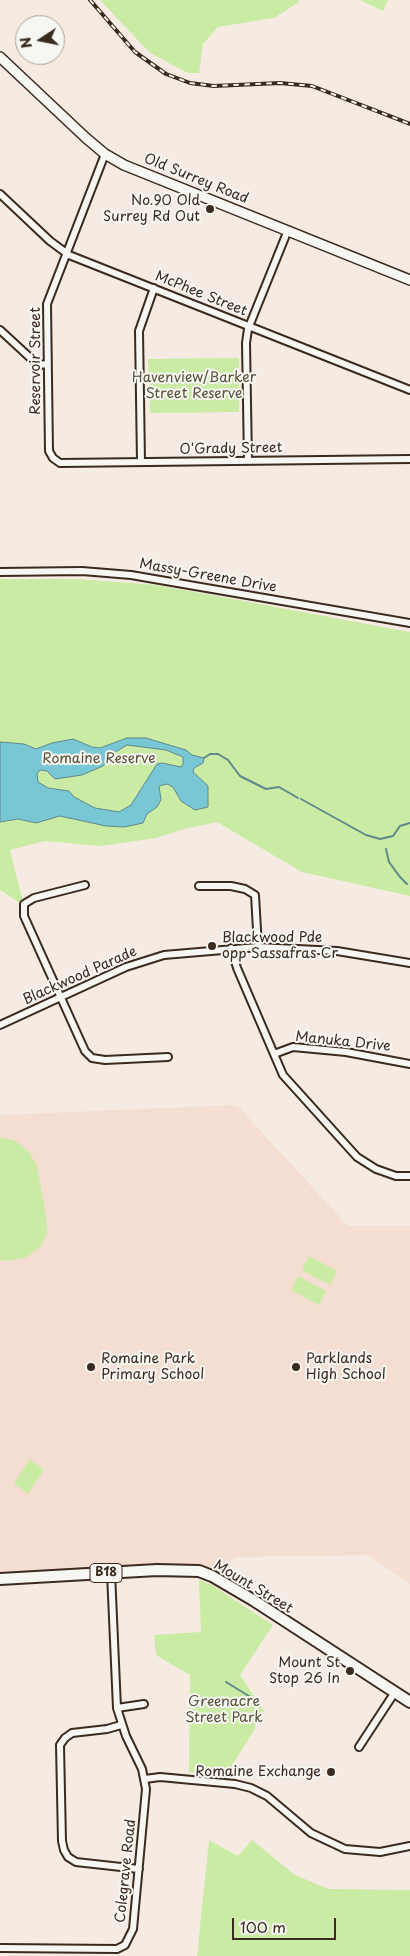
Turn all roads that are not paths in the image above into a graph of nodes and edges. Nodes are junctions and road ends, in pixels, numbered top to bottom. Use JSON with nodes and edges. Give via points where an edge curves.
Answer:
{"nodes":[{"id":1,"x":0,"y":57,"type":"edge"},
{"id":2,"x":105,"y":154,"type":"junction"},
{"id":3,"x":0,"y":194,"type":"edge"},
{"id":4,"x":288,"y":230,"type":"junction"},
{"id":5,"x":66,"y":253,"type":"junction"},
{"id":6,"x":410,"y":280,"type":"edge"},
{"id":7,"x":154,"y":288,"type":"junction"},
{"id":8,"x":249,"y":326,"type":"junction"},
{"id":9,"x":0,"y":330,"type":"edge"},
{"id":10,"x":48,"y":364,"type":"junction"},
{"id":11,"x":410,"y":390,"type":"edge"},
{"id":12,"x":53,"y":458,"type":"joint"},
{"id":13,"x":410,"y":459,"type":"edge"},
{"id":14,"x":248,"y":461,"type":"junction"},
{"id":15,"x":141,"y":462,"type":"junction"},
{"id":16,"x":0,"y":572,"type":"edge"},
{"id":17,"x":410,"y":623,"type":"edge"},
{"id":18,"x":85,"y":885,"type":"dead end"},
{"id":19,"x":199,"y":886,"type":"dead end"},
{"id":20,"x":258,"y":947,"type":"junction"},
{"id":21,"x":231,"y":948,"type":"junction"},
{"id":22,"x":410,"y":962,"type":"edge"},
{"id":23,"x":61,"y":997,"type":"junction"},
{"id":24,"x":0,"y":1025,"type":"edge"},
{"id":25,"x":274,"y":1054,"type":"junction"},
{"id":26,"x":168,"y":1058,"type":"dead end"},
{"id":27,"x":410,"y":1064,"type":"edge"},
{"id":28,"x":410,"y":1176,"type":"edge"},
{"id":29,"x":111,"y":1573,"type":"junction"},
{"id":30,"x":0,"y":1579,"type":"edge"},
{"id":31,"x":395,"y":1692,"type":"junction"},
{"id":32,"x":410,"y":1702,"type":"edge"},
{"id":33,"x":144,"y":1704,"type":"dead end"},
{"id":34,"x":117,"y":1708,"type":"junction"},
{"id":35,"x":122,"y":1725,"type":"junction"},
{"id":36,"x":359,"y":1747,"type":"dead end"},
{"id":37,"x":145,"y":1779,"type":"junction"},
{"id":38,"x":410,"y":1846,"type":"edge"},
{"id":39,"x":139,"y":1869,"type":"junction"},
{"id":40,"x":0,"y":1948,"type":"edge"}],
"edges":[{"from":1,"to":2,"type":"main road","name":"Old Surrey Road"},
{"from":2,"to":4,"type":"main road","name":"Old Surrey Road","via":[[137,170]]},
{"from":2,"to":5,"type":"street","name":"Reservoir Street"},
{"from":3,"to":5,"type":"street","name":"McPhee Street"},
{"from":4,"to":6,"type":"main road","name":"Old Surrey Road"},
{"from":4,"to":8,"type":"street"},
{"from":5,"to":7,"type":"street","name":"McPhee Street"},
{"from":5,"to":10,"type":"street","name":"Reservoir Street","via":[[47,304]]},
{"from":7,"to":8,"type":"street","name":"McPhee Street"},
{"from":7,"to":15,"type":"street","via":[[139,331]]},
{"from":8,"to":11,"type":"street","name":"McPhee Street"},
{"from":8,"to":14,"type":"street","via":[[246,343]]},
{"from":9,"to":10,"type":"street","via":[[38,365]]},
{"from":10,"to":12,"type":"street","name":"Reservoir Street","via":[[49,451]]},
{"from":12,"to":15,"type":"street","name":"O'Grady Street","via":[[60,463]]},
{"from":13,"to":14,"type":"street","name":"O'Grady Street"},
{"from":14,"to":15,"type":"street","name":"O'Grady Street"},
{"from":16,"to":17,"type":"street","name":"Massy-Greene Drive","via":[[82,571],[131,575]]},
{"from":18,"to":23,"type":"street","via":[[34,898],[24,904],[24,916]]},
{"from":19,"to":20,"type":"street","via":[[231,886],[255,895]]},
{"from":20,"to":21,"type":"street","name":"Blackwood Parade"},
{"from":20,"to":22,"type":"street","name":"Blackwood Parade","via":[[337,951]]},
{"from":21,"to":23,"type":"street","name":"Blackwood Parade","via":[[149,959]]},
{"from":21,"to":25,"type":"street"},
{"from":23,"to":24,"type":"street","name":"Blackwood Parade"},
{"from":23,"to":26,"type":"street","via":[[85,1051],[92,1058]]},
{"from":25,"to":27,"type":"street","name":"Manuka Drive","via":[[293,1047],[346,1052]]},
{"from":25,"to":28,"type":"street","via":[[283,1074],[357,1157],[376,1169],[396,1176]]},
{"from":29,"to":30,"type":"highway","name":"Mount Street","number":"B18"},
{"from":29,"to":31,"type":"highway","name":"Mount Street","number":"B18","via":[[178,1570],[199,1571],[212,1576]]},
{"from":29,"to":34,"type":"street","name":"Colegrave Road"},
{"from":31,"to":32,"type":"highway","name":"Mount Street","number":"B18"},
{"from":31,"to":36,"type":"street"},
{"from":33,"to":34,"type":"street"},
{"from":34,"to":35,"type":"street","name":"Colegrave Road"},
{"from":35,"to":37,"type":"street","name":"Colegrave Road"},
{"from":35,"to":39,"type":"street","via":[[72,1733],[60,1745],[62,1841],[68,1857],[76,1862]]},
{"from":37,"to":38,"type":"street","via":[[168,1778],[251,1788],[267,1796],[311,1833],[345,1849],[380,1852]]},
{"from":37,"to":39,"type":"street","name":"Colegrave Road"},
{"from":39,"to":40,"type":"street","name":"Colegrave Road","via":[[133,1929],[125,1945],[108,1949]]}]}
